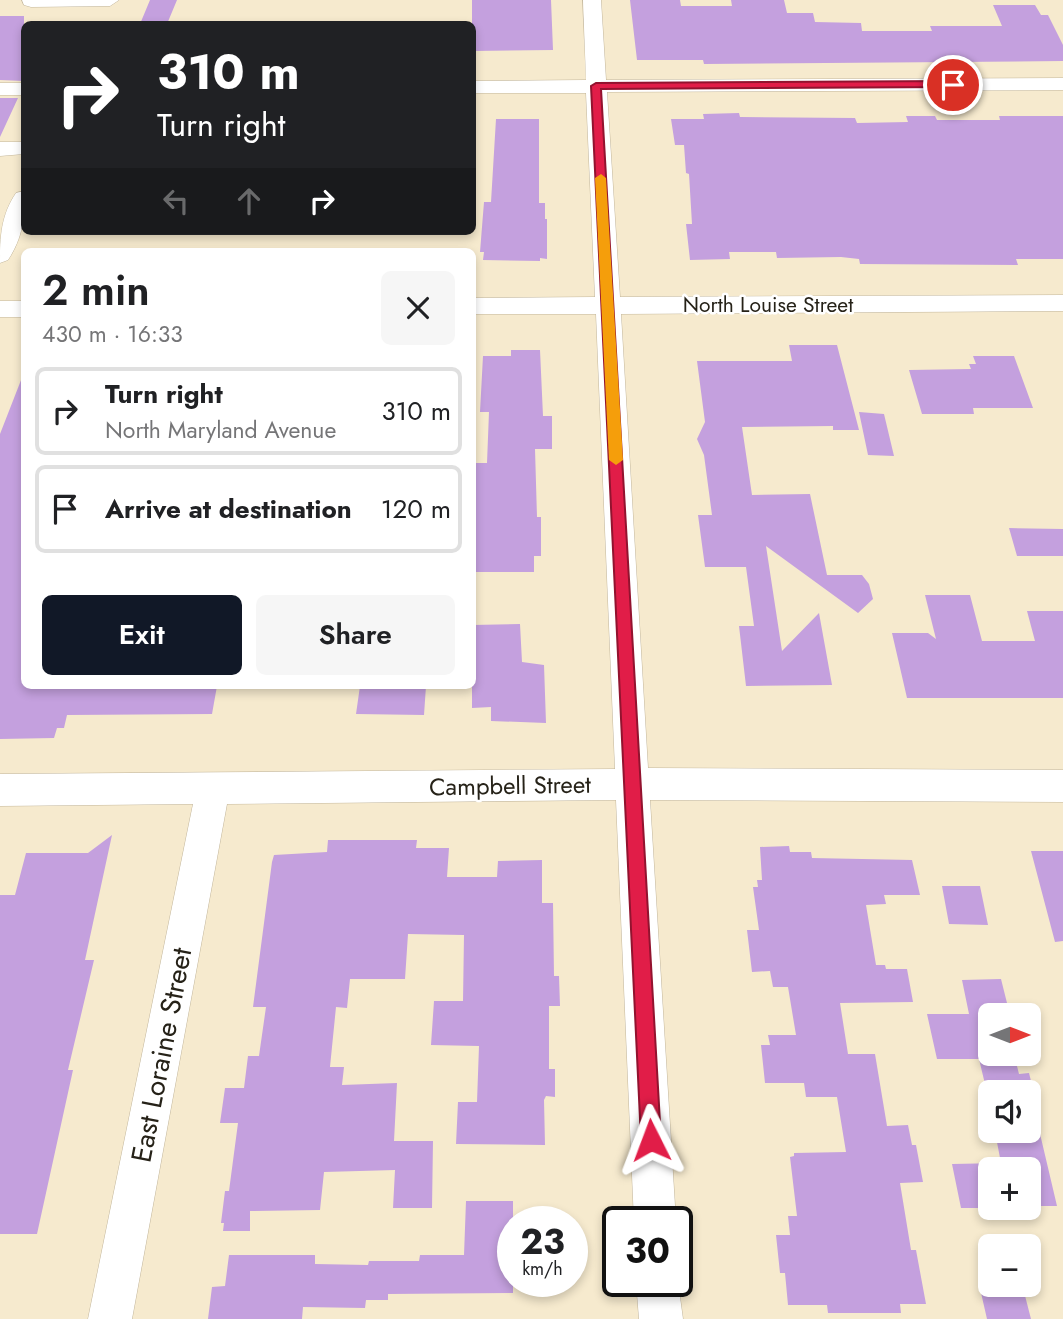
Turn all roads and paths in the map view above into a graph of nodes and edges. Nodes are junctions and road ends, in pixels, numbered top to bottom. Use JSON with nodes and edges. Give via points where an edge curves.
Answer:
{"nodes":[{"id":1,"x":111,"y":0,"type":"edge"},
{"id":2,"x":592,"y":0,"type":"edge"},
{"id":3,"x":31,"y":1,"type":"edge"},
{"id":4,"x":102,"y":21,"type":"edge"},
{"id":5,"x":1063,"y":84,"type":"edge"},
{"id":6,"x":596,"y":86,"type":"junction"},
{"id":7,"x":476,"y":87,"type":"edge"},
{"id":8,"x":0,"y":89,"type":"edge"},
{"id":9,"x":21,"y":89,"type":"edge"},
{"id":10,"x":21,"y":148,"type":"edge"},
{"id":11,"x":0,"y":149,"type":"edge"},
{"id":12,"x":21,"y":205,"type":"edge"},
{"id":13,"x":0,"y":256,"type":"edge"},
{"id":14,"x":1063,"y":303,"type":"edge"},
{"id":15,"x":476,"y":306,"type":"edge"},
{"id":16,"x":608,"y":306,"type":"junction"},
{"id":17,"x":0,"y":309,"type":"edge"},
{"id":18,"x":21,"y":309,"type":"edge"},
{"id":19,"x":633,"y":784,"type":"junction"},
{"id":20,"x":1063,"y":786,"type":"edge"},
{"id":21,"x":0,"y":790,"type":"edge"},
{"id":22,"x":213,"y":790,"type":"junction"},
{"id":23,"x":654,"y":1206,"type":"edge"},
{"id":24,"x":659,"y":1297,"type":"edge"},
{"id":25,"x":110,"y":1319,"type":"edge"},
{"id":26,"x":660,"y":1319,"type":"edge"}],
"edges":[{"from":1,"to":3,"type":"street"},
{"from":1,"to":4,"type":"street"},
{"from":2,"to":6,"type":"street"},
{"from":5,"to":6,"type":"street"},
{"from":6,"to":7,"type":"street"},
{"from":6,"to":16,"type":"street"},
{"from":8,"to":9,"type":"street"},
{"from":10,"to":11,"type":"street"},
{"from":12,"to":13,"type":"street"},
{"from":14,"to":16,"type":"street","name":"North Louise Street"},
{"from":15,"to":16,"type":"street","name":"North Louise Street"},
{"from":16,"to":19,"type":"street"},
{"from":17,"to":18,"type":"street"},
{"from":19,"to":20,"type":"street","name":"Campbell Street"},
{"from":19,"to":22,"type":"street","name":"Campbell Street"},
{"from":19,"to":23,"type":"street"},
{"from":21,"to":22,"type":"street","name":"Campbell Street"},
{"from":22,"to":25,"type":"street","name":"East Loraine Street"},
{"from":24,"to":26,"type":"street"}]}
